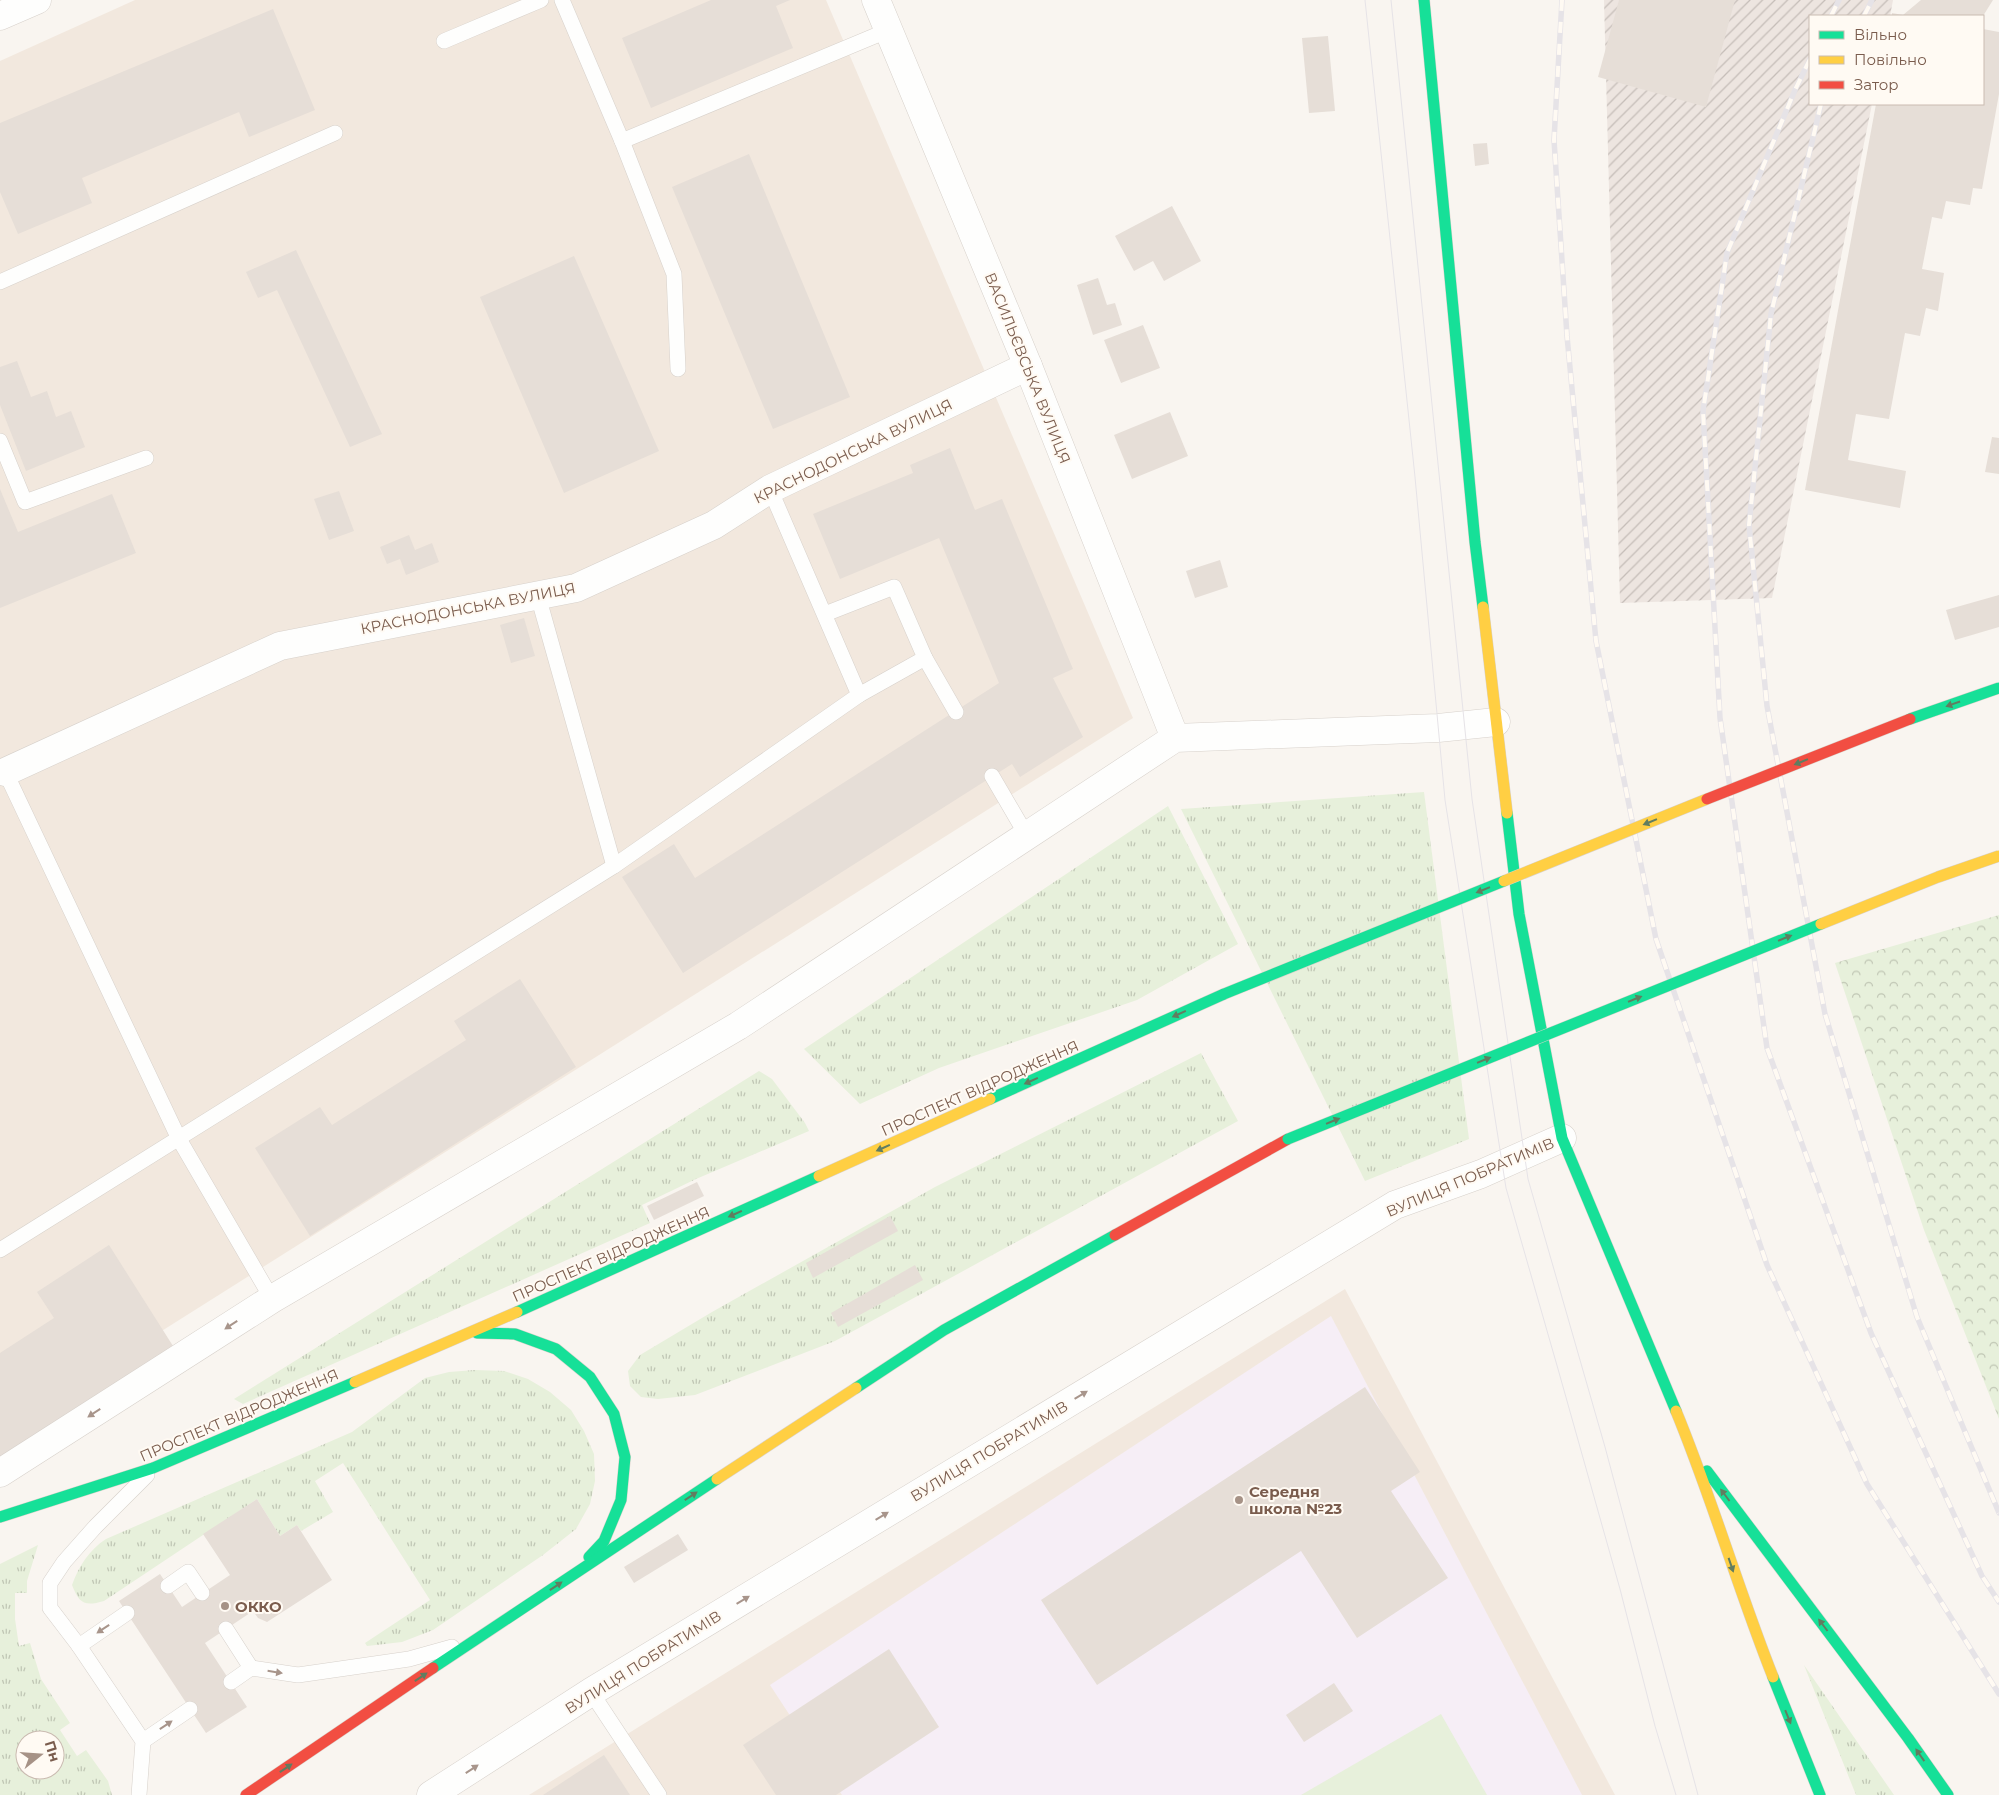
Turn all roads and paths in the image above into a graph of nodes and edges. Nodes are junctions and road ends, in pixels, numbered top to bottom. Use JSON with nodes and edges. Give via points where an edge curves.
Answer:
{"nodes":[{"id":1,"x":37,"y":0,"type":"edge"},
{"id":2,"x":541,"y":0,"type":"edge"},
{"id":3,"x":562,"y":0,"type":"edge"},
{"id":4,"x":876,"y":0,"type":"edge"},
{"id":5,"x":1424,"y":0,"type":"edge"},
{"id":6,"x":0,"y":16,"type":"edge"},
{"id":7,"x":888,"y":30,"type":"junction"},
{"id":8,"x":444,"y":40,"type":"dead end"},
{"id":9,"x":335,"y":133,"type":"dead end"},
{"id":10,"x":622,"y":141,"type":"junction"},
{"id":11,"x":0,"y":282,"type":"edge"},
{"id":12,"x":1028,"y":366,"type":"junction"},
{"id":13,"x":678,"y":369,"type":"dead end"},
{"id":14,"x":0,"y":441,"type":"edge"},
{"id":15,"x":146,"y":458,"type":"dead end"},
{"id":16,"x":770,"y":489,"type":"junction"},
{"id":17,"x":538,"y":596,"type":"junction"},
{"id":18,"x":826,"y":614,"type":"junction"},
{"id":19,"x":925,"y":658,"type":"junction"},
{"id":20,"x":1999,"y":688,"type":"edge"},
{"id":21,"x":859,"y":695,"type":"junction"},
{"id":22,"x":956,"y":712,"type":"dead end"},
{"id":23,"x":1496,"y":722,"type":"junction"},
{"id":24,"x":1175,"y":738,"type":"junction"},
{"id":25,"x":2,"y":770,"type":"edge"},
{"id":26,"x":992,"y":776,"type":"dead end"},
{"id":27,"x":1026,"y":836,"type":"junction"},
{"id":28,"x":1999,"y":856,"type":"edge"},
{"id":29,"x":614,"y":866,"type":"junction"},
{"id":30,"x":1562,"y":1138,"type":"junction"},
{"id":31,"x":179,"y":1139,"type":"junction"},
{"id":32,"x":0,"y":1250,"type":"edge"},
{"id":33,"x":272,"y":1299,"type":"junction"},
{"id":34,"x":471,"y":1333,"type":"junction"},
{"id":35,"x":1693,"y":1452,"type":"junction"},
{"id":36,"x":153,"y":1468,"type":"junction"},
{"id":37,"x":0,"y":1473,"type":"edge"},
{"id":38,"x":0,"y":1516,"type":"edge"},
{"id":39,"x":574,"y":1573,"type":"junction"},
{"id":40,"x":168,"y":1586,"type":"dead end"},
{"id":41,"x":202,"y":1593,"type":"dead end"},
{"id":42,"x":127,"y":1613,"type":"dead end"},
{"id":43,"x":226,"y":1629,"type":"dead end"},
{"id":44,"x":476,"y":1640,"type":"junction"},
{"id":45,"x":79,"y":1646,"type":"junction"},
{"id":46,"x":251,"y":1668,"type":"junction"},
{"id":47,"x":231,"y":1682,"type":"dead end"},
{"id":48,"x":591,"y":1692,"type":"junction"},
{"id":49,"x":190,"y":1709,"type":"dead end"},
{"id":50,"x":143,"y":1741,"type":"junction"},
{"id":51,"x":139,"y":1795,"type":"edge"},
{"id":52,"x":246,"y":1795,"type":"edge"},
{"id":53,"x":431,"y":1795,"type":"edge"},
{"id":54,"x":658,"y":1795,"type":"edge"},
{"id":55,"x":1820,"y":1795,"type":"edge"},
{"id":56,"x":1948,"y":1795,"type":"edge"}],
"edges":[{"from":1,"to":6,"type":"street"},
{"from":2,"to":8,"type":"lane"},
{"from":3,"to":10,"type":"lane"},
{"from":4,"to":7,"type":"street","name":"ВАСИЛЬЄВСЬКА ВУЛИЦЯ"},
{"from":5,"to":23,"type":"main road","via":[[1475,542]]},
{"from":7,"to":10,"type":"lane"},
{"from":7,"to":12,"type":"street","name":"ВАСИЛЬЄВСЬКА ВУЛИЦЯ"},
{"from":9,"to":11,"type":"lane"},
{"from":10,"to":13,"type":"lane","via":[[674,274]]},
{"from":12,"to":16,"type":"street","name":"КРАСНОДОНСЬКА ВУЛИЦЯ"},
{"from":12,"to":24,"type":"street","name":"ВАСИЛЬЄВСЬКА ВУЛИЦЯ"},
{"from":14,"to":15,"type":"lane","via":[[25,502]]},
{"from":16,"to":17,"type":"street","name":"КРАСНОДОНСЬКА ВУЛИЦЯ","via":[[714,525],[688,537],[576,588]]},
{"from":16,"to":18,"type":"lane"},
{"from":17,"to":25,"type":"street","name":"КРАСНОДОНСЬКА ВУЛИЦЯ","via":[[280,646]]},
{"from":17,"to":29,"type":"lane"},
{"from":18,"to":19,"type":"lane","via":[[894,587]]},
{"from":18,"to":21,"type":"lane"},
{"from":19,"to":21,"type":"lane"},
{"from":19,"to":22,"type":"lane"},
{"from":20,"to":34,"type":"main road","name":"ПРОСПЕКТ ВІДРОДЖЕННЯ","one_way":true,"bridge":true,"via":[[1894,724],[1224,994]]},
{"from":21,"to":29,"type":"lane"},
{"from":23,"to":24,"type":"street","via":[[1438,728]]},
{"from":23,"to":30,"type":"main road","via":[[1518,914]]},
{"from":24,"to":27,"type":"street"},
{"from":25,"to":31,"type":"lane"},
{"from":26,"to":27,"type":"lane"},
{"from":27,"to":33,"type":"street","via":[[738,1026]]},
{"from":39,"to":28,"type":"main road","one_way":true,"bridge":true,"via":[[944,1330],[1288,1139],[1938,876]]},
{"from":29,"to":31,"type":"lane"},
{"from":30,"to":35,"type":"main road"},
{"from":48,"to":30,"type":"street","name":"ВУЛИЦЯ ПОБРАТИМІВ","one_way":true,"via":[[1395,1205],[1480,1174]]},
{"from":31,"to":32,"type":"lane"},
{"from":31,"to":33,"type":"lane"},
{"from":33,"to":37,"type":"street","one_way":true},
{"from":34,"to":36,"type":"main road","name":"ПРОСПЕКТ ВІДРОДЖЕННЯ"},
{"from":34,"to":39,"type":"main road","via":[[515,1334],[556,1349],[590,1377],[614,1414],[625,1457],[621,1500],[604,1541]]},
{"from":35,"to":55,"type":"main road","one_way":true,"via":[[1750,1620]]},
{"from":56,"to":35,"type":"main road","one_way":true},
{"from":36,"to":38,"type":"main road","name":"ПРОСПЕКТ ВІДРОДЖЕННЯ"},
{"from":36,"to":45,"type":"lane","via":[[95,1527],[50,1583],[50,1608]]},
{"from":44,"to":39,"type":"main road","one_way":true},
{"from":40,"to":41,"type":"lane","via":[[188,1572]]},
{"from":42,"to":45,"type":"lane","one_way":true},
{"from":43,"to":46,"type":"lane"},
{"from":46,"to":44,"type":"lane","one_way":true,"via":[[298,1675],[409,1659]]},
{"from":52,"to":44,"type":"main road","one_way":true},
{"from":45,"to":50,"type":"lane"},
{"from":46,"to":47,"type":"lane"},
{"from":53,"to":48,"type":"street","name":"ВУЛИЦЯ ПОБРАТИМІВ","one_way":true},
{"from":48,"to":54,"type":"lane"},
{"from":50,"to":49,"type":"lane","one_way":true},
{"from":50,"to":51,"type":"lane"}]}
